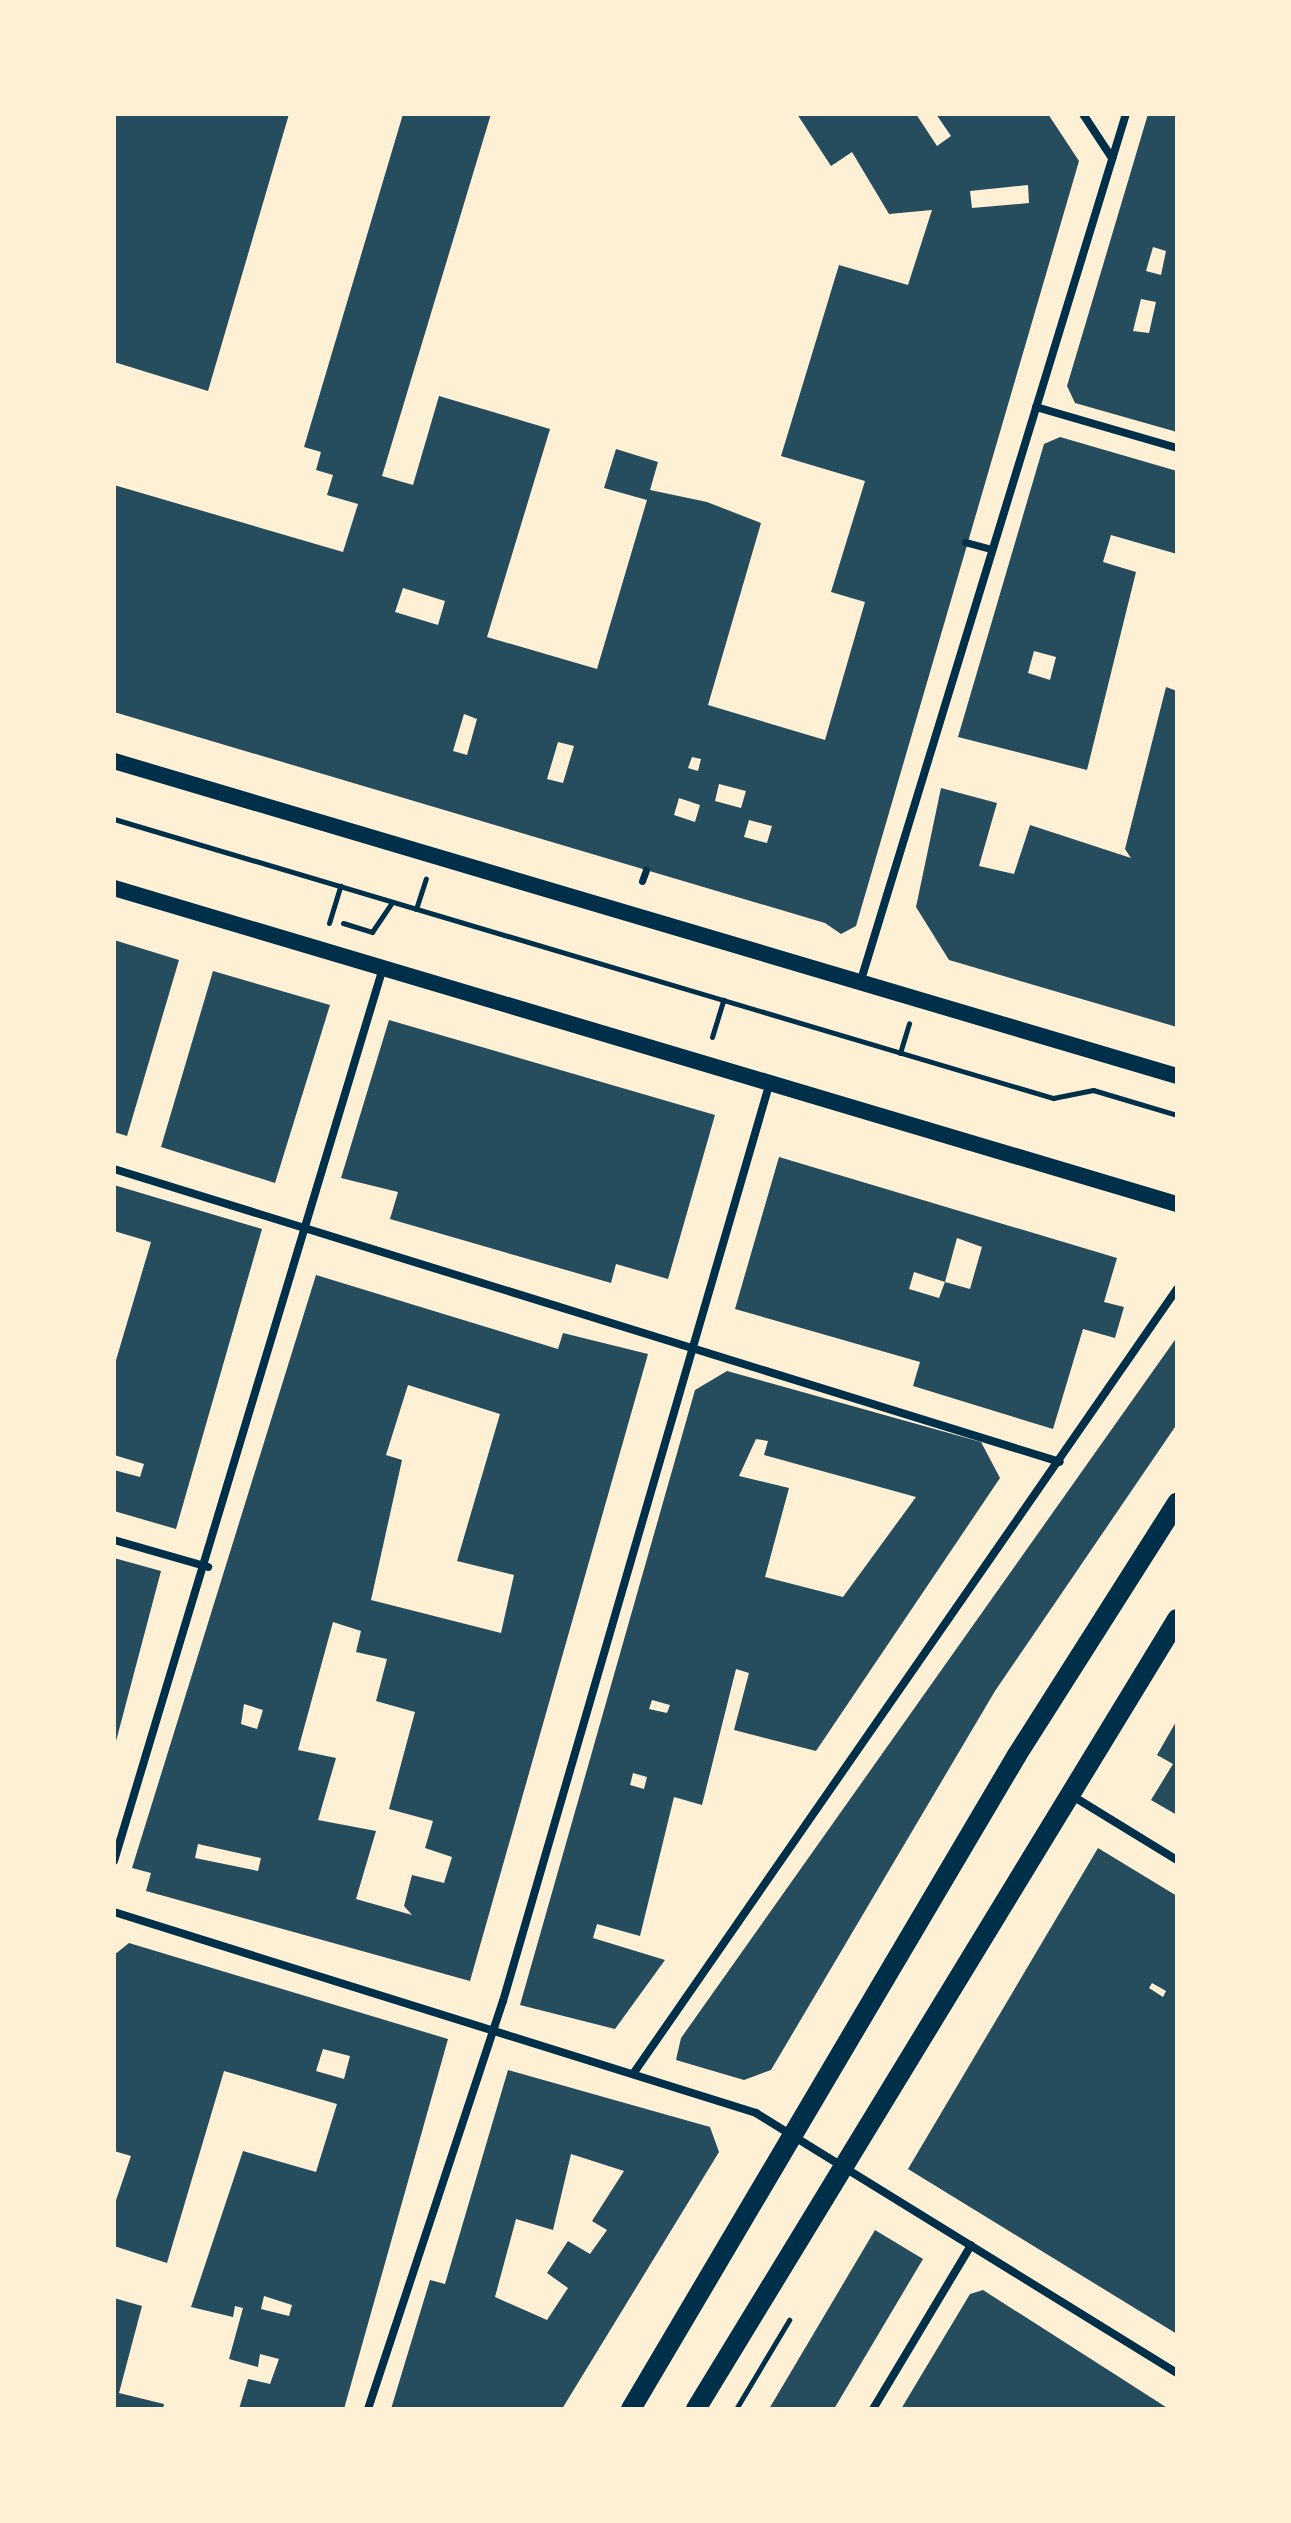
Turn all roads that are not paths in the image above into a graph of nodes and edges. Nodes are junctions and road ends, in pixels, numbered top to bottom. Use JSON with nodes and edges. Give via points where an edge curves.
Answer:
{"nodes":[{"id":1,"x":1083,"y":114,"type":"edge"},
{"id":2,"x":1126,"y":114,"type":"edge"},
{"id":3,"x":1112,"y":158,"type":"junction"},
{"id":4,"x":1036,"y":407,"type":"junction"},
{"id":5,"x":1177,"y":448,"type":"edge"},
{"id":6,"x":965,"y":542,"type":"dead end"},
{"id":7,"x":992,"y":549,"type":"junction"},
{"id":8,"x":114,"y":761,"type":"edge"},
{"id":9,"x":646,"y":870,"type":"dead end"},
{"id":10,"x":642,"y":881,"type":"dead end"},
{"id":11,"x":114,"y":888,"type":"edge"},
{"id":12,"x":384,"y":968,"type":"junction"},
{"id":13,"x":861,"y":980,"type":"junction"},
{"id":14,"x":1177,"y":1076,"type":"edge"},
{"id":15,"x":770,"y":1082,"type":"junction"},
{"id":16,"x":114,"y":1169,"type":"edge"},
{"id":17,"x":1177,"y":1204,"type":"edge"},
{"id":18,"x":308,"y":1227,"type":"junction"},
{"id":19,"x":1177,"y":1289,"type":"edge"},
{"id":20,"x":693,"y":1345,"type":"junction"},
{"id":21,"x":1060,"y":1462,"type":"junction"},
{"id":22,"x":1177,"y":1503,"type":"edge"},
{"id":23,"x":114,"y":1540,"type":"edge"},
{"id":24,"x":208,"y":1567,"type":"junction"},
{"id":25,"x":1177,"y":1619,"type":"edge"},
{"id":26,"x":1070,"y":1794,"type":"junction"},
{"id":27,"x":1177,"y":1860,"type":"edge"},
{"id":28,"x":114,"y":1861,"type":"edge"},
{"id":29,"x":114,"y":1912,"type":"edge"},
{"id":30,"x":493,"y":2033,"type":"junction"},
{"id":31,"x":633,"y":2074,"type":"junction"},
{"id":32,"x":794,"y":2136,"type":"junction"},
{"id":33,"x":841,"y":2164,"type":"junction"},
{"id":34,"x":971,"y":2245,"type":"junction"},
{"id":35,"x":1177,"y":2373,"type":"edge"},
{"id":36,"x":368,"y":2409,"type":"edge"},
{"id":37,"x":631,"y":2409,"type":"edge"},
{"id":38,"x":696,"y":2409,"type":"edge"},
{"id":39,"x":873,"y":2409,"type":"edge"}],
"edges":[{"from":1,"to":3,"type":"street"},
{"from":2,"to":3,"type":"street"},
{"from":3,"to":4,"type":"street"},
{"from":4,"to":5,"type":"street"},
{"from":4,"to":7,"type":"street"},
{"from":6,"to":7,"type":"street"},
{"from":7,"to":13,"type":"street"},
{"from":8,"to":13,"type":"main road"},
{"from":9,"to":10,"type":"street"},
{"from":11,"to":12,"type":"main road"},
{"from":12,"to":15,"type":"main road"},
{"from":12,"to":18,"type":"street"},
{"from":13,"to":14,"type":"main road"},
{"from":15,"to":17,"type":"main road"},
{"from":15,"to":20,"type":"street"},
{"from":16,"to":18,"type":"street"},
{"from":18,"to":20,"type":"street"},
{"from":18,"to":24,"type":"street"},
{"from":19,"to":21,"type":"street"},
{"from":20,"to":21,"type":"street"},
{"from":20,"to":30,"type":"street"},
{"from":21,"to":31,"type":"street"},
{"from":22,"to":32,"type":"main road","via":[[1017,1755]]},
{"from":23,"to":24,"type":"street"},
{"from":24,"to":28,"type":"street"},
{"from":25,"to":26,"type":"main road"},
{"from":26,"to":27,"type":"street"},
{"from":26,"to":33,"type":"main road"},
{"from":29,"to":30,"type":"street"},
{"from":30,"to":31,"type":"street"},
{"from":30,"to":36,"type":"street"},
{"from":31,"to":32,"type":"street","via":[[756,2113]]},
{"from":32,"to":33,"type":"street"},
{"from":32,"to":37,"type":"main road"},
{"from":33,"to":34,"type":"street"},
{"from":33,"to":38,"type":"main road"},
{"from":34,"to":35,"type":"street"},
{"from":34,"to":39,"type":"street"}]}
